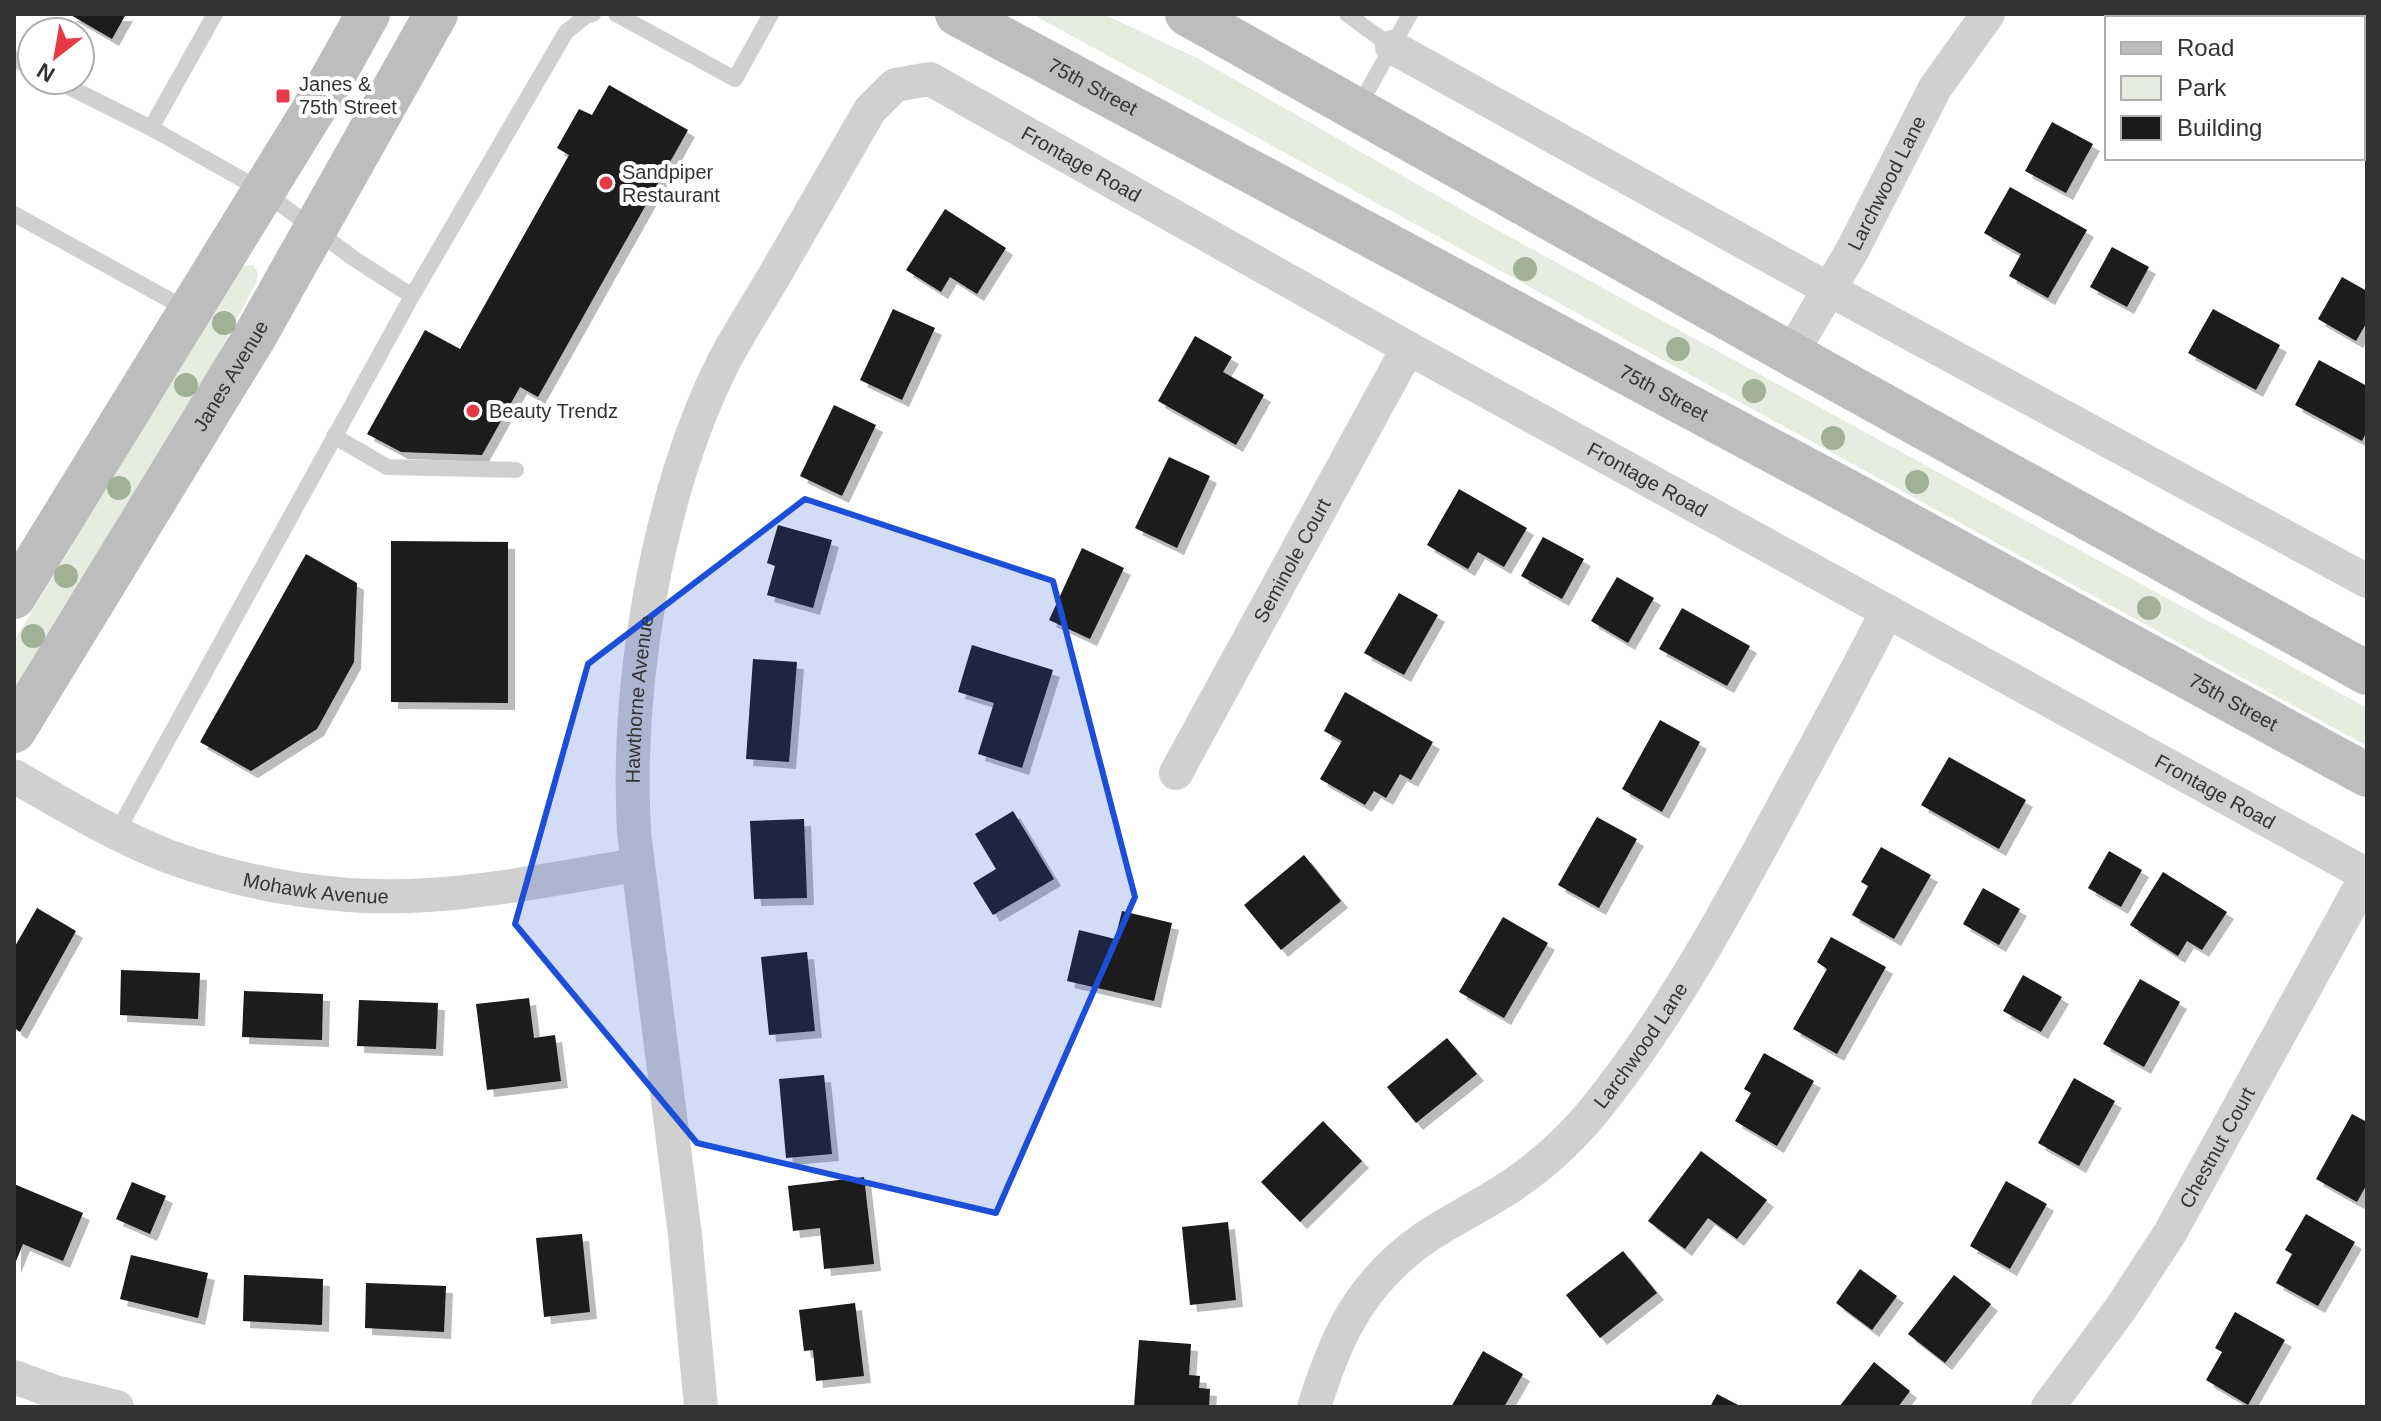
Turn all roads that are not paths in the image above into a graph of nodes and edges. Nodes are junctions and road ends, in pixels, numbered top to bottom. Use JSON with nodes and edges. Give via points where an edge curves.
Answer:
{"nodes":[{"id":1,"x":215,"y":14,"type":"edge"},
{"id":2,"x":368,"y":14,"type":"edge"},
{"id":3,"x":436,"y":14,"type":"edge"},
{"id":4,"x":593,"y":14,"type":"edge"},
{"id":5,"x":616,"y":14,"type":"edge"},
{"id":6,"x":771,"y":14,"type":"edge"},
{"id":7,"x":957,"y":14,"type":"edge"},
{"id":8,"x":1187,"y":14,"type":"edge"},
{"id":9,"x":1347,"y":14,"type":"edge"},
{"id":10,"x":1410,"y":14,"type":"edge"},
{"id":11,"x":1983,"y":16,"type":"edge"},
{"id":12,"x":1392,"y":47,"type":"junction"},
{"id":13,"x":930,"y":79,"type":"joint"},
{"id":14,"x":87,"y":96,"type":"edge"},
{"id":15,"x":1357,"y":110,"type":"junction"},
{"id":16,"x":151,"y":128,"type":"junction"},
{"id":17,"x":263,"y":191,"type":"junction"},
{"id":18,"x":14,"y":214,"type":"edge"},
{"id":19,"x":314,"y":230,"type":"junction"},
{"id":20,"x":1830,"y":290,"type":"junction"},
{"id":21,"x":412,"y":296,"type":"junction"},
{"id":22,"x":188,"y":310,"type":"junction"},
{"id":23,"x":1408,"y":348,"type":"junction"},
{"id":24,"x":1791,"y":354,"type":"junction"},
{"id":25,"x":334,"y":436,"type":"junction"},
{"id":26,"x":516,"y":470,"type":"dead end"},
{"id":27,"x":2367,"y":581,"type":"edge"},
{"id":28,"x":14,"y":597,"type":"edge"},
{"id":29,"x":1887,"y":611,"type":"junction"},
{"id":30,"x":2367,"y":673,"type":"edge"},
{"id":31,"x":14,"y":731,"type":"edge"},
{"id":32,"x":1176,"y":773,"type":"dead end"},
{"id":33,"x":2367,"y":775,"type":"edge"},
{"id":34,"x":14,"y":776,"type":"edge"},
{"id":35,"x":117,"y":832,"type":"junction"},
{"id":36,"x":637,"y":865,"type":"junction"},
{"id":37,"x":2367,"y":875,"type":"edge"},
{"id":38,"x":14,"y":1377,"type":"edge"},
{"id":39,"x":117,"y":1407,"type":"edge"},
{"id":40,"x":699,"y":1407,"type":"edge"},
{"id":41,"x":1314,"y":1407,"type":"edge"},
{"id":42,"x":2048,"y":1407,"type":"edge"}],
"edges":[{"from":1,"to":16,"type":"lane"},
{"from":2,"to":17,"type":"main road"},
{"from":3,"to":19,"type":"main road","name":"Janes Avenue"},
{"from":4,"to":21,"type":"lane","via":[[566,32]]},
{"from":5,"to":6,"type":"lane","via":[[735,79]]},
{"from":7,"to":33,"type":"main road","name":"75th Street"},
{"from":8,"to":15,"type":"main road"},
{"from":9,"to":12,"type":"lane"},
{"from":10,"to":12,"type":"lane"},
{"from":11,"to":20,"type":"street","name":"Larchwood Lane","via":[[1935,88]]},
{"from":12,"to":15,"type":"lane"},
{"from":12,"to":20,"type":"street"},
{"from":13,"to":23,"type":"street","name":"Frontage Road"},
{"from":13,"to":36,"type":"street","name":"Hawthorne Avenue","via":[[895,85],[870,110],[724,362],[690,442],[656,570],[640,665],[631,780]]},
{"from":14,"to":16,"type":"lane"},
{"from":15,"to":24,"type":"main road"},
{"from":16,"to":17,"type":"lane"},
{"from":17,"to":19,"type":"lane"},
{"from":17,"to":22,"type":"main road"},
{"from":18,"to":22,"type":"lane"},
{"from":19,"to":21,"type":"lane"},
{"from":19,"to":31,"type":"main road","name":"Janes Avenue"},
{"from":20,"to":24,"type":"street","name":"Larchwood Lane"},
{"from":20,"to":27,"type":"street"},
{"from":21,"to":25,"type":"lane"},
{"from":22,"to":28,"type":"main road"},
{"from":23,"to":29,"type":"street","name":"Frontage Road"},
{"from":23,"to":32,"type":"street","name":"Seminole Court"},
{"from":24,"to":30,"type":"main road"},
{"from":25,"to":26,"type":"lane","via":[[387,467]]},
{"from":25,"to":35,"type":"lane"},
{"from":29,"to":37,"type":"street","name":"Frontage Road"},
{"from":29,"to":41,"type":"street","name":"Larchwood Lane","via":[[1709,943],[1635,1057],[1572,1137],[1539,1166],[1428,1235],[1379,1278],[1352,1313],[1332,1352]]},
{"from":34,"to":35,"type":"street","name":"Mohawk Avenue"},
{"from":35,"to":36,"type":"street","name":"Mohawk Avenue","via":[[171,857],[327,893],[468,892]]},
{"from":36,"to":40,"type":"street","name":"Hawthorne Avenue","via":[[683,1220]]},
{"from":37,"to":42,"type":"street","name":"Chestnut Court","via":[[2170,1233]]},
{"from":38,"to":39,"type":"street"}]}
